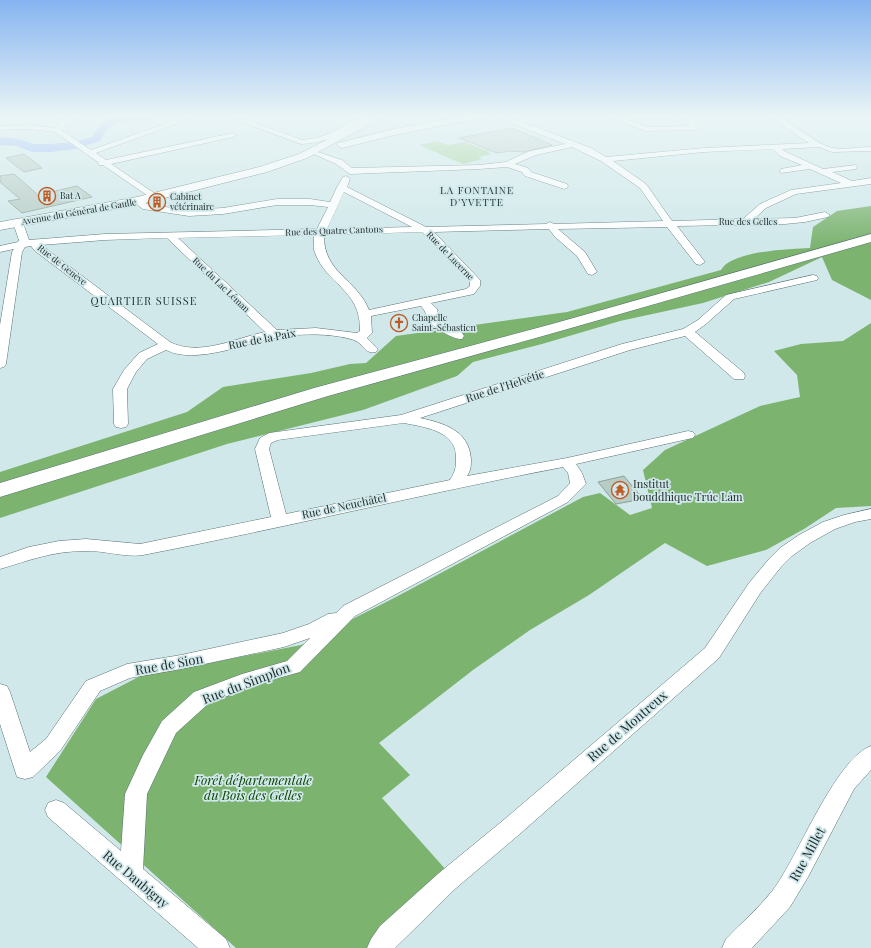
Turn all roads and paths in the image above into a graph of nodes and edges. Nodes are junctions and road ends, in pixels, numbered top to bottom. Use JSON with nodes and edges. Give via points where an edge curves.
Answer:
{"nodes":[{"id":1,"x":98,"y":159,"type":"edge"},
{"id":2,"x":115,"y":159,"type":"edge"},
{"id":3,"x":302,"y":159,"type":"edge"},
{"id":4,"x":336,"y":159,"type":"edge"},
{"id":5,"x":519,"y":159,"type":"edge"},
{"id":6,"x":604,"y":159,"type":"edge"},
{"id":7,"x":796,"y":159,"type":"edge"},
{"id":8,"x":102,"y":162,"type":"junction"},
{"id":9,"x":508,"y":164,"type":"junction"},
{"id":10,"x":812,"y":166,"type":"junction"},
{"id":11,"x":853,"y":167,"type":"dead end"},
{"id":12,"x":350,"y":171,"type":"junction"},
{"id":13,"x":784,"y":172,"type":"dead end"},
{"id":14,"x":824,"y":172,"type":"junction"},
{"id":15,"x":871,"y":181,"type":"edge"},
{"id":16,"x":852,"y":184,"type":"junction"},
{"id":17,"x":564,"y":186,"type":"dead end"},
{"id":18,"x":341,"y":187,"type":"junction"},
{"id":19,"x":154,"y":197,"type":"junction"},
{"id":20,"x":137,"y":201,"type":"junction"},
{"id":21,"x":333,"y":205,"type":"junction"},
{"id":22,"x":825,"y":215,"type":"dead end"},
{"id":23,"x":745,"y":222,"type":"junction"},
{"id":24,"x":18,"y":223,"type":"junction"},
{"id":25,"x":669,"y":223,"type":"junction"},
{"id":26,"x":550,"y":225,"type":"junction"},
{"id":27,"x":0,"y":226,"type":"edge"},
{"id":28,"x":422,"y":228,"type":"junction"},
{"id":29,"x":320,"y":231,"type":"junction"},
{"id":30,"x":169,"y":235,"type":"junction"},
{"id":31,"x":871,"y":238,"type":"edge"},
{"id":32,"x":34,"y":243,"type":"junction"},
{"id":33,"x":22,"y":244,"type":"junction"},
{"id":34,"x":0,"y":249,"type":"edge"},
{"id":35,"x":700,"y":262,"type":"dead end"},
{"id":36,"x":592,"y":272,"type":"dead end"},
{"id":37,"x":813,"y":278,"type":"dead end"},
{"id":38,"x":422,"y":302,"type":"junction"},
{"id":39,"x":365,"y":314,"type":"junction"},
{"id":40,"x":686,"y":332,"type":"junction"},
{"id":41,"x":274,"y":334,"type":"junction"},
{"id":42,"x":458,"y":336,"type":"dead end"},
{"id":43,"x":359,"y":337,"type":"junction"},
{"id":44,"x":166,"y":345,"type":"junction"},
{"id":45,"x":372,"y":349,"type":"dead end"},
{"id":46,"x":0,"y":364,"type":"edge"},
{"id":47,"x":740,"y":376,"type":"dead end"},
{"id":48,"x":403,"y":419,"type":"junction"},
{"id":49,"x":121,"y":424,"type":"dead end"},
{"id":50,"x":688,"y":435,"type":"dead end"},
{"id":51,"x":567,"y":462,"type":"junction"},
{"id":52,"x":456,"y":482,"type":"junction"},
{"id":53,"x":0,"y":490,"type":"edge"},
{"id":54,"x":871,"y":514,"type":"edge"},
{"id":55,"x":280,"y":520,"type":"junction"},
{"id":56,"x":0,"y":563,"type":"edge"},
{"id":57,"x":349,"y":611,"type":"junction"},
{"id":58,"x":0,"y":692,"type":"edge"},
{"id":59,"x":871,"y":755,"type":"edge"},
{"id":60,"x":56,"y":810,"type":"dead end"},
{"id":61,"x":131,"y":875,"type":"junction"},
{"id":62,"x":217,"y":948,"type":"edge"},
{"id":63,"x":380,"y":948,"type":"edge"},
{"id":64,"x":735,"y":948,"type":"edge"}],
"edges":[{"from":1,"to":8,"type":"street"},
{"from":2,"to":8,"type":"street"},
{"from":3,"to":19,"type":"main road","name":"Avenue du Général de Gaulle","via":[[290,165]]},
{"from":4,"to":12,"type":"street"},
{"from":5,"to":9,"type":"street"},
{"from":6,"to":25,"type":"street","via":[[643,186]]},
{"from":7,"to":10,"type":"street"},
{"from":8,"to":19,"type":"street"},
{"from":9,"to":12,"type":"street"},
{"from":9,"to":17,"type":"street"},
{"from":10,"to":13,"type":"street"},
{"from":10,"to":14,"type":"street"},
{"from":11,"to":14,"type":"street"},
{"from":12,"to":18,"type":"street"},
{"from":14,"to":16,"type":"street"},
{"from":15,"to":16,"type":"street"},
{"from":16,"to":23,"type":"street","via":[[788,194],[763,206]]},
{"from":18,"to":21,"type":"street"},
{"from":18,"to":28,"type":"street","name":"Rue de Lucerne"},
{"from":19,"to":20,"type":"main road","name":"Avenue du Général de Gaulle"},
{"from":20,"to":21,"type":"street","via":[[146,207],[189,213],[223,211],[277,202]]},
{"from":20,"to":24,"type":"main road","name":"Avenue du Général de Gaulle"},
{"from":21,"to":29,"type":"street"},
{"from":22,"to":23,"type":"street","name":"Rue des Gelles","via":[[806,221]]},
{"from":23,"to":25,"type":"street","name":"Rue des Gelles"},
{"from":24,"to":27,"type":"main road","name":"Avenue du Général de Gaulle"},
{"from":24,"to":33,"type":"street","via":[[24,240]]},
{"from":25,"to":26,"type":"street","name":"Rue des Quatre Cantons"},
{"from":25,"to":35,"type":"street"},
{"from":26,"to":28,"type":"street","name":"Rue des Quatre Cantons"},
{"from":26,"to":36,"type":"street","via":[[581,254]]},
{"from":28,"to":29,"type":"street","name":"Rue des Quatre Cantons"},
{"from":28,"to":38,"type":"street","name":"Rue de Lucerne","via":[[475,280],[475,286],[470,292]]},
{"from":29,"to":30,"type":"street","name":"Rue des Quatre Cantons"},
{"from":29,"to":39,"type":"street","via":[[318,252],[361,302]]},
{"from":30,"to":32,"type":"street","name":"Rue des Quatre Cantons"},
{"from":30,"to":41,"type":"street","name":"Rue du Lac Léman"},
{"from":31,"to":53,"type":"main road","via":[[321,392]]},
{"from":32,"to":33,"type":"street","name":"Rue des Quatre Cantons"},
{"from":32,"to":44,"type":"street","name":"Rue de Genève"},
{"from":33,"to":34,"type":"street","name":"Rue des Quatre Cantons"},
{"from":33,"to":46,"type":"street","via":[[17,252]]},
{"from":37,"to":40,"type":"street","name":"Rue de l'Helvétie","via":[[730,297],[702,322]]},
{"from":38,"to":39,"type":"street","name":"Rue de Lucerne"},
{"from":38,"to":42,"type":"street","via":[[431,309],[434,320]]},
{"from":39,"to":43,"type":"street","via":[[368,323],[366,333]]},
{"from":40,"to":47,"type":"street"},
{"from":40,"to":48,"type":"street","name":"Rue de l'Helvétie","via":[[626,347]]},
{"from":41,"to":43,"type":"street","name":"Rue de la Paix","via":[[335,332]]},
{"from":41,"to":44,"type":"street","name":"Rue de la Paix","via":[[202,351],[180,351]]},
{"from":43,"to":45,"type":"street"},
{"from":44,"to":49,"type":"street","via":[[143,356],[130,370],[120,389]]},
{"from":48,"to":52,"type":"street","via":[[437,426],[454,435],[463,450],[464,469]]},
{"from":48,"to":55,"type":"street","name":"Rue de l'Helvétie","via":[[274,436],[265,441],[262,449]]},
{"from":50,"to":51,"type":"street","name":"Rue de Neuchâtel"},
{"from":51,"to":52,"type":"street","name":"Rue de Neuchâtel"},
{"from":51,"to":57,"type":"street","name":"Rue du Simplon","via":[[575,473],[578,484],[563,499]]},
{"from":52,"to":55,"type":"street","name":"Rue de Neuchâtel"},
{"from":54,"to":63,"type":"street","name":"Rue de Montreux","via":[[856,516],[823,528],[786,551],[754,590],[712,653],[446,881],[389,935]]},
{"from":55,"to":56,"type":"street","name":"Rue de Neuchâtel","via":[[140,550],[86,545],[59,547],[29,553]]},
{"from":57,"to":58,"type":"street","name":"Rue de Sion","via":[[316,629],[284,640],[127,671],[93,686],[53,745],[25,770]]},
{"from":57,"to":61,"type":"street","name":"Rue du Simplon","via":[[293,667],[249,679],[200,698],[169,727],[150,761],[136,794]]},
{"from":59,"to":64,"type":"street","name":"Rue Millet","via":[[846,782],[800,869],[781,899]]},
{"from":60,"to":61,"type":"street","name":"Rue Daubigny"},
{"from":61,"to":62,"type":"street","name":"Rue Daubigny"}]}
